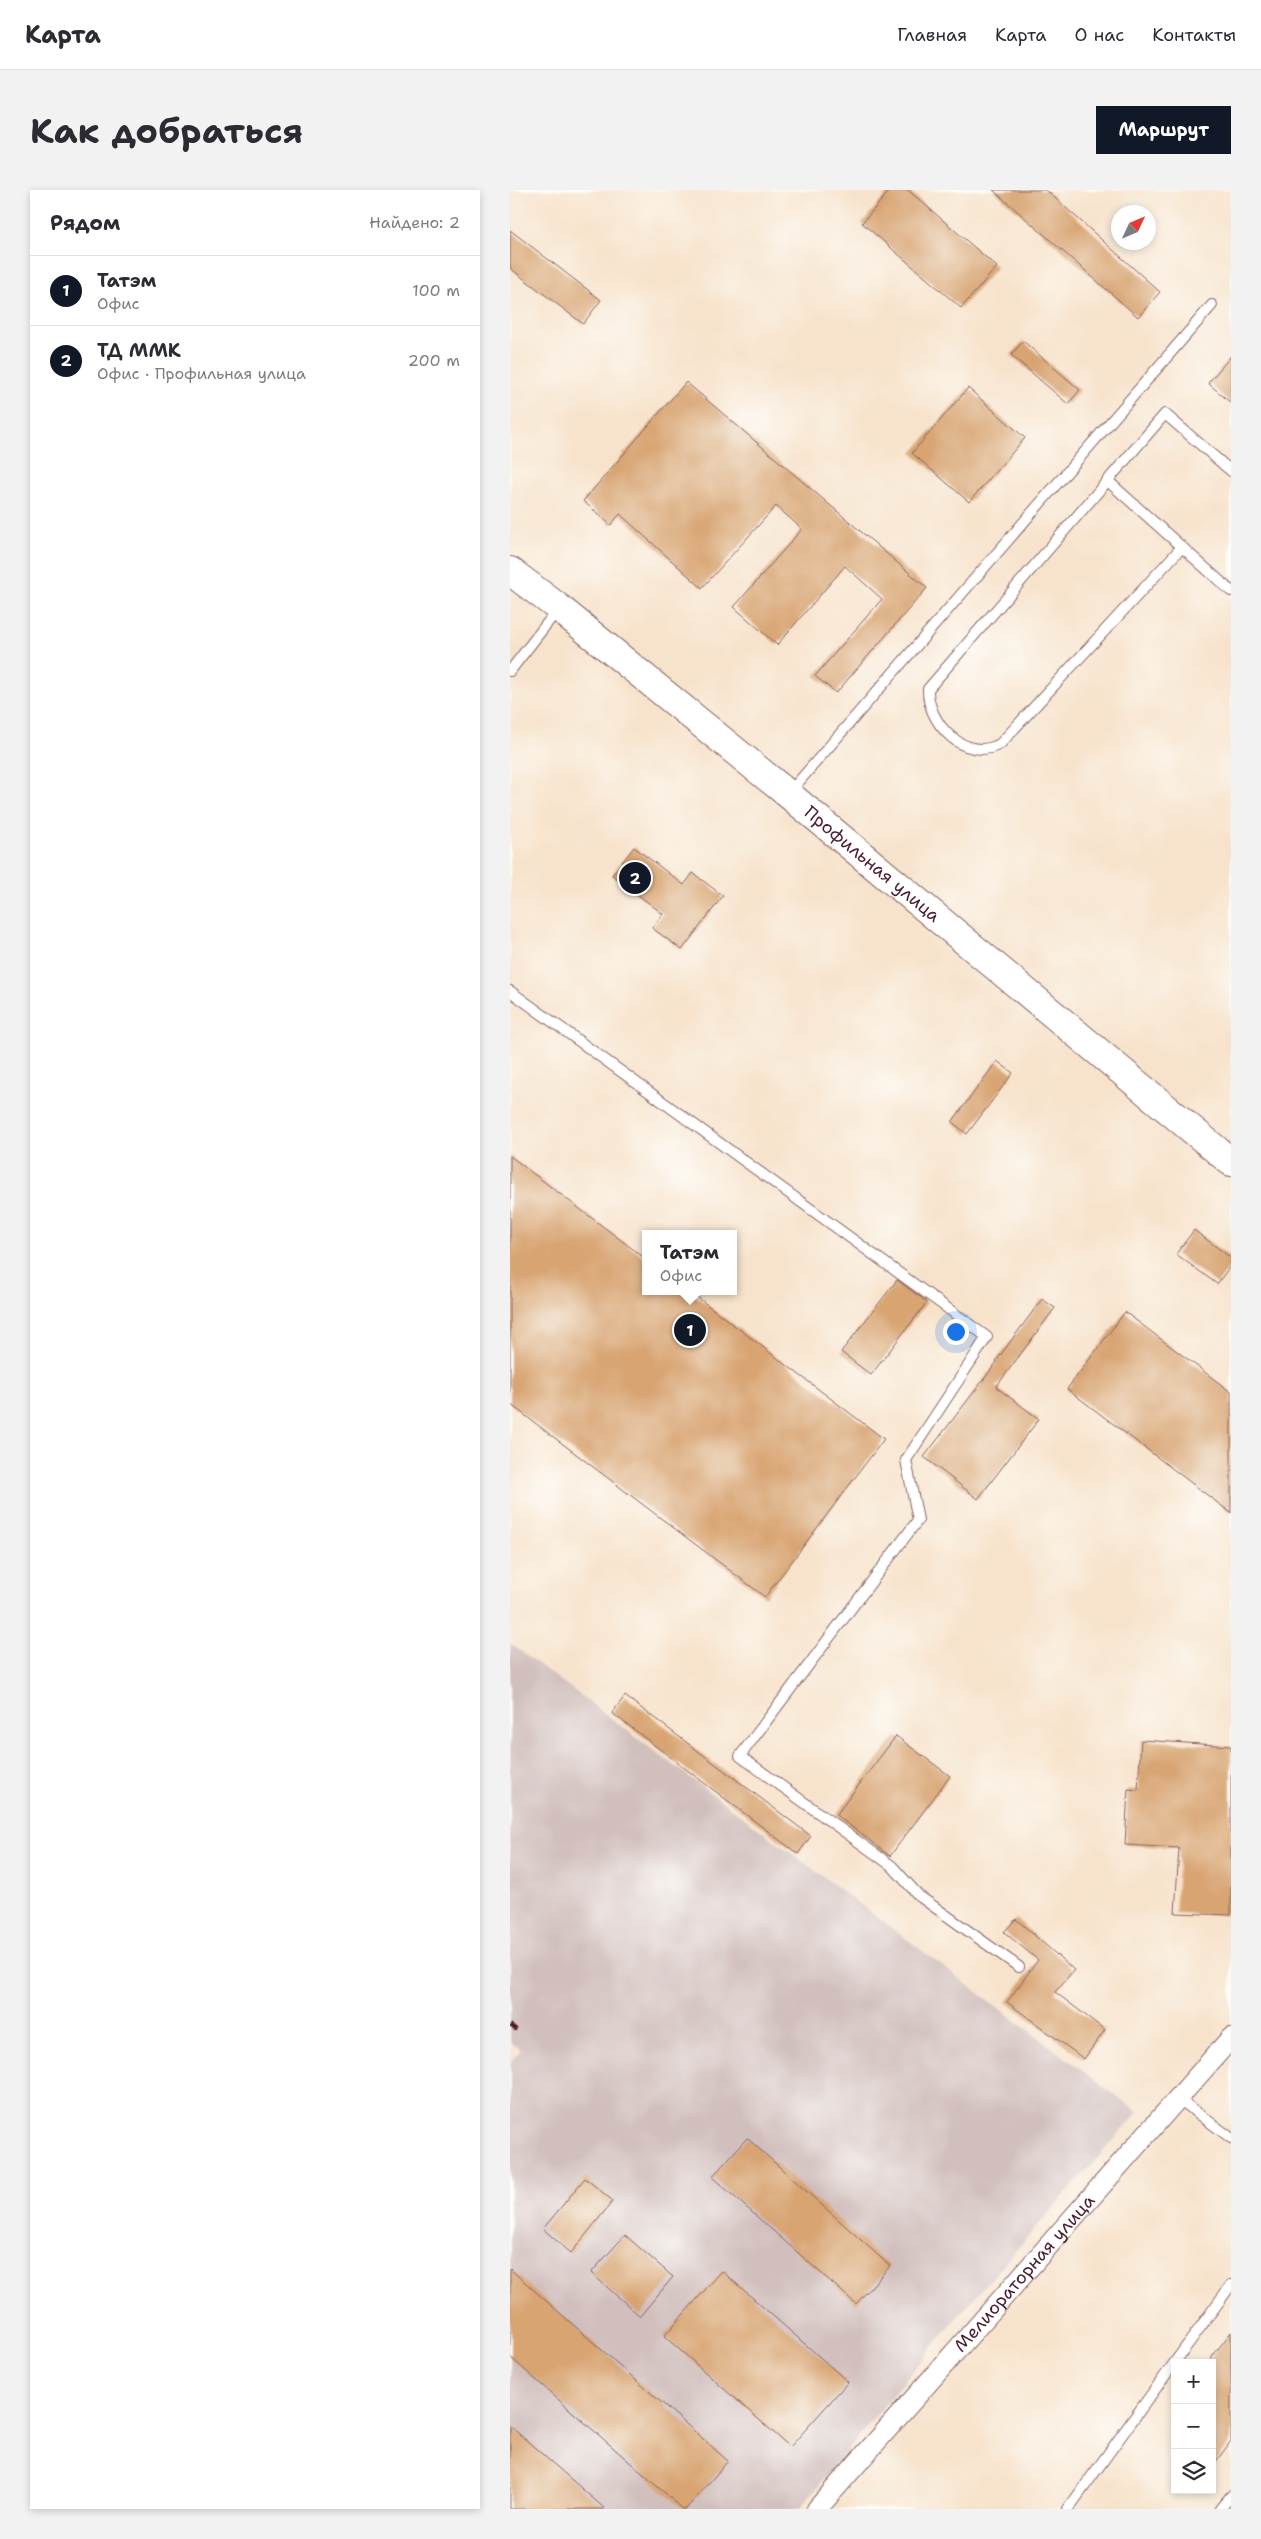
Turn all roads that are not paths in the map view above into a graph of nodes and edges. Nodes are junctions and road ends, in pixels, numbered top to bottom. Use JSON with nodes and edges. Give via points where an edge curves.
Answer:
{"nodes":[{"id":1,"x":1212,"y":305,"type":"dead end"},
{"id":2,"x":1231,"y":471,"type":"edge"},
{"id":3,"x":1108,"y":482,"type":"junction"},
{"id":4,"x":1182,"y":547,"type":"junction"},
{"id":5,"x":510,"y":571,"type":"edge"},
{"id":6,"x":1231,"y":591,"type":"edge"},
{"id":7,"x":559,"y":608,"type":"junction"},
{"id":8,"x":510,"y":671,"type":"edge"},
{"id":9,"x":788,"y":794,"type":"junction"},
{"id":10,"x":510,"y":991,"type":"edge"},
{"id":11,"x":1231,"y":1162,"type":"edge"},
{"id":12,"x":1019,"y":1967,"type":"dead end"},
{"id":13,"x":1231,"y":2038,"type":"edge"},
{"id":14,"x":1179,"y":2099,"type":"junction"},
{"id":15,"x":1231,"y":2138,"type":"edge"},
{"id":16,"x":1231,"y":2285,"type":"edge"},
{"id":17,"x":1231,"y":2496,"type":"edge"},
{"id":18,"x":817,"y":2509,"type":"edge"},
{"id":19,"x":1068,"y":2509,"type":"edge"},
{"id":20,"x":1220,"y":2509,"type":"edge"}],
"edges":[{"from":1,"to":9,"type":"lane"},
{"from":2,"to":3,"type":"lane","via":[[1165,414]]},
{"from":3,"to":4,"type":"lane"},
{"from":3,"to":4,"type":"lane","via":[[928,689],[931,711],[953,738],[971,749],[1000,744]]},
{"from":4,"to":6,"type":"lane"},
{"from":5,"to":7,"type":"street","name":"Профильная улица"},
{"from":7,"to":8,"type":"lane"},
{"from":7,"to":9,"type":"street","name":"Профильная улица"},
{"from":9,"to":11,"type":"street","name":"Профильная улица"},
{"from":10,"to":12,"type":"lane","via":[[987,1337],[906,1460],[918,1520],[740,1756],[892,1866],[919,1896]]},
{"from":13,"to":14,"type":"street","name":"Мелиораторная улица"},
{"from":14,"to":15,"type":"lane"},
{"from":14,"to":18,"type":"street","name":"Мелиораторная улица"},
{"from":16,"to":19,"type":"lane"},
{"from":17,"to":20,"type":"lane"}]}
